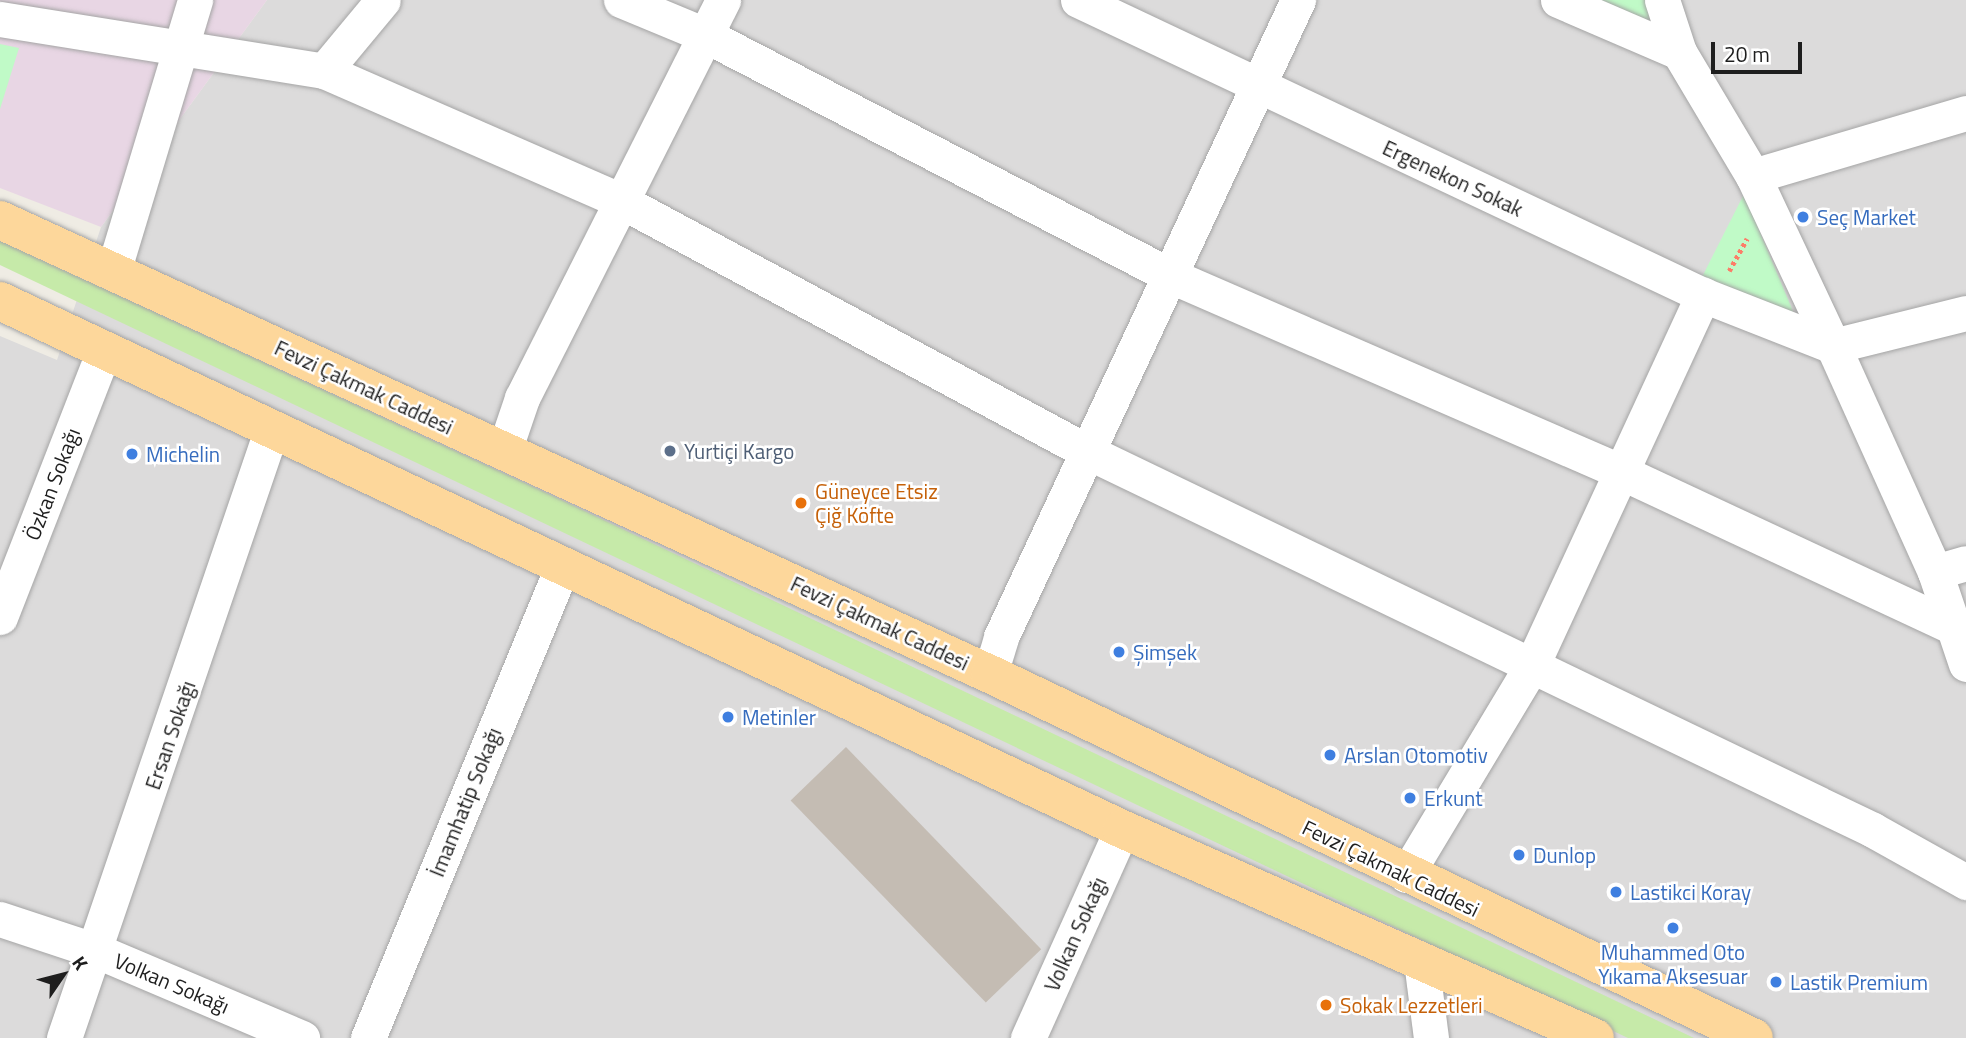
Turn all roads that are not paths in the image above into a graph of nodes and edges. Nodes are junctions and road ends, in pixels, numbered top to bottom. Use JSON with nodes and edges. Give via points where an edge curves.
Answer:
{"nodes":[{"id":1,"x":195,"y":0,"type":"edge"},
{"id":2,"x":383,"y":0,"type":"edge"},
{"id":3,"x":621,"y":0,"type":"edge"},
{"id":4,"x":723,"y":0,"type":"edge"},
{"id":5,"x":1078,"y":0,"type":"edge"},
{"id":6,"x":1298,"y":0,"type":"edge"},
{"id":7,"x":1558,"y":0,"type":"edge"},
{"id":8,"x":1662,"y":0,"type":"edge"},
{"id":9,"x":0,"y":19,"type":"edge"},
{"id":10,"x":705,"y":35,"type":"junction"},
{"id":11,"x":184,"y":46,"type":"junction"},
{"id":12,"x":1679,"y":52,"type":"junction"},
{"id":13,"x":324,"y":71,"type":"junction"},
{"id":14,"x":1255,"y":86,"type":"junction"},
{"id":15,"x":1966,"y":113,"type":"edge"},
{"id":16,"x":1760,"y":190,"type":"junction"},
{"id":17,"x":621,"y":201,"type":"junction"},
{"id":18,"x":0,"y":220,"type":"edge"},
{"id":19,"x":113,"y":272,"type":"junction"},
{"id":20,"x":1171,"y":276,"type":"junction"},
{"id":21,"x":1708,"y":297,"type":"junction"},
{"id":22,"x":0,"y":301,"type":"edge"},
{"id":23,"x":1966,"y":313,"type":"edge"},
{"id":24,"x":1833,"y":346,"type":"junction"},
{"id":25,"x":104,"y":350,"type":"junction"},
{"id":26,"x":271,"y":432,"type":"junction"},
{"id":27,"x":504,"y":451,"type":"junction"},
{"id":28,"x":1088,"y":452,"type":"junction"},
{"id":29,"x":1623,"y":473,"type":"junction"},
{"id":30,"x":563,"y":565,"type":"junction"},
{"id":31,"x":1950,"y":567,"type":"edge"},
{"id":32,"x":0,"y":617,"type":"edge"},
{"id":33,"x":1955,"y":628,"type":"junction"},
{"id":34,"x":1532,"y":664,"type":"junction"},
{"id":35,"x":1966,"y":664,"type":"edge"},
{"id":36,"x":990,"y":674,"type":"junction"},
{"id":37,"x":1122,"y":829,"type":"junction"},
{"id":38,"x":1406,"y":875,"type":"junction"},
{"id":39,"x":1966,"y":881,"type":"edge"},
{"id":40,"x":0,"y":919,"type":"edge"},
{"id":41,"x":97,"y":951,"type":"junction"},
{"id":42,"x":1421,"y":961,"type":"junction"},
{"id":43,"x":64,"y":1038,"type":"edge"},
{"id":44,"x":302,"y":1038,"type":"edge"},
{"id":45,"x":368,"y":1038,"type":"edge"},
{"id":46,"x":1028,"y":1038,"type":"edge"},
{"id":47,"x":1431,"y":1038,"type":"edge"},
{"id":48,"x":1595,"y":1038,"type":"edge"},
{"id":49,"x":1754,"y":1038,"type":"edge"}],
"edges":[{"from":1,"to":11,"type":"street"},
{"from":2,"to":13,"type":"street"},
{"from":3,"to":10,"type":"street"},
{"from":4,"to":10,"type":"street"},
{"from":5,"to":14,"type":"street","name":"Ergenekon Sokak"},
{"from":6,"to":14,"type":"street"},
{"from":7,"to":12,"type":"street"},
{"from":8,"to":12,"type":"street"},
{"from":9,"to":11,"type":"street"},
{"from":10,"to":17,"type":"street"},
{"from":10,"to":20,"type":"street"},
{"from":11,"to":13,"type":"street"},
{"from":11,"to":19,"type":"street"},
{"from":12,"to":16,"type":"street"},
{"from":13,"to":17,"type":"street"},
{"from":14,"to":20,"type":"street"},
{"from":14,"to":21,"type":"street","name":"Ergenekon Sokak"},
{"from":15,"to":16,"type":"street"},
{"from":16,"to":24,"type":"street"},
{"from":17,"to":27,"type":"street","via":[[522,398]]},
{"from":17,"to":28,"type":"street"},
{"from":18,"to":19,"type":"main road","name":"Fevzi Çakmak Caddesi"},
{"from":19,"to":27,"type":"main road","name":"Fevzi Çakmak Caddesi"},
{"from":20,"to":28,"type":"street"},
{"from":20,"to":29,"type":"street"},
{"from":21,"to":24,"type":"street","name":"Ergenekon Sokak"},
{"from":21,"to":29,"type":"street"},
{"from":22,"to":25,"type":"main road"},
{"from":23,"to":24,"type":"street"},
{"from":24,"to":31,"type":"street"},
{"from":25,"to":26,"type":"main road"},
{"from":25,"to":32,"type":"street","name":"Özkan Sokağı"},
{"from":26,"to":30,"type":"main road"},
{"from":26,"to":41,"type":"street","name":"Ersan Sokağı"},
{"from":27,"to":36,"type":"main road","name":"Fevzi Çakmak Caddesi"},
{"from":28,"to":34,"type":"street"},
{"from":28,"to":36,"type":"street","via":[[1001,636]]},
{"from":29,"to":33,"type":"street"},
{"from":29,"to":34,"type":"street"},
{"from":30,"to":37,"type":"main road"},
{"from":30,"to":45,"type":"street","name":"İmamhatip Sokağı"},
{"from":31,"to":33,"type":"street"},
{"from":33,"to":35,"type":"street"},
{"from":34,"to":38,"type":"street"},
{"from":34,"to":39,"type":"street","via":[[1873,830]]},
{"from":36,"to":38,"type":"main road","name":"Fevzi Çakmak Caddesi"},
{"from":37,"to":42,"type":"main road"},
{"from":37,"to":46,"type":"street","name":"Volkan Sokağı"},
{"from":38,"to":49,"type":"main road","name":"Fevzi Çakmak Caddesi"},
{"from":40,"to":41,"type":"street","name":"Volkan Sokağı"},
{"from":41,"to":43,"type":"street","name":"Ersan Sokağı"},
{"from":41,"to":44,"type":"street","name":"Volkan Sokağı"},
{"from":42,"to":47,"type":"street"},
{"from":42,"to":48,"type":"main road"}]}
